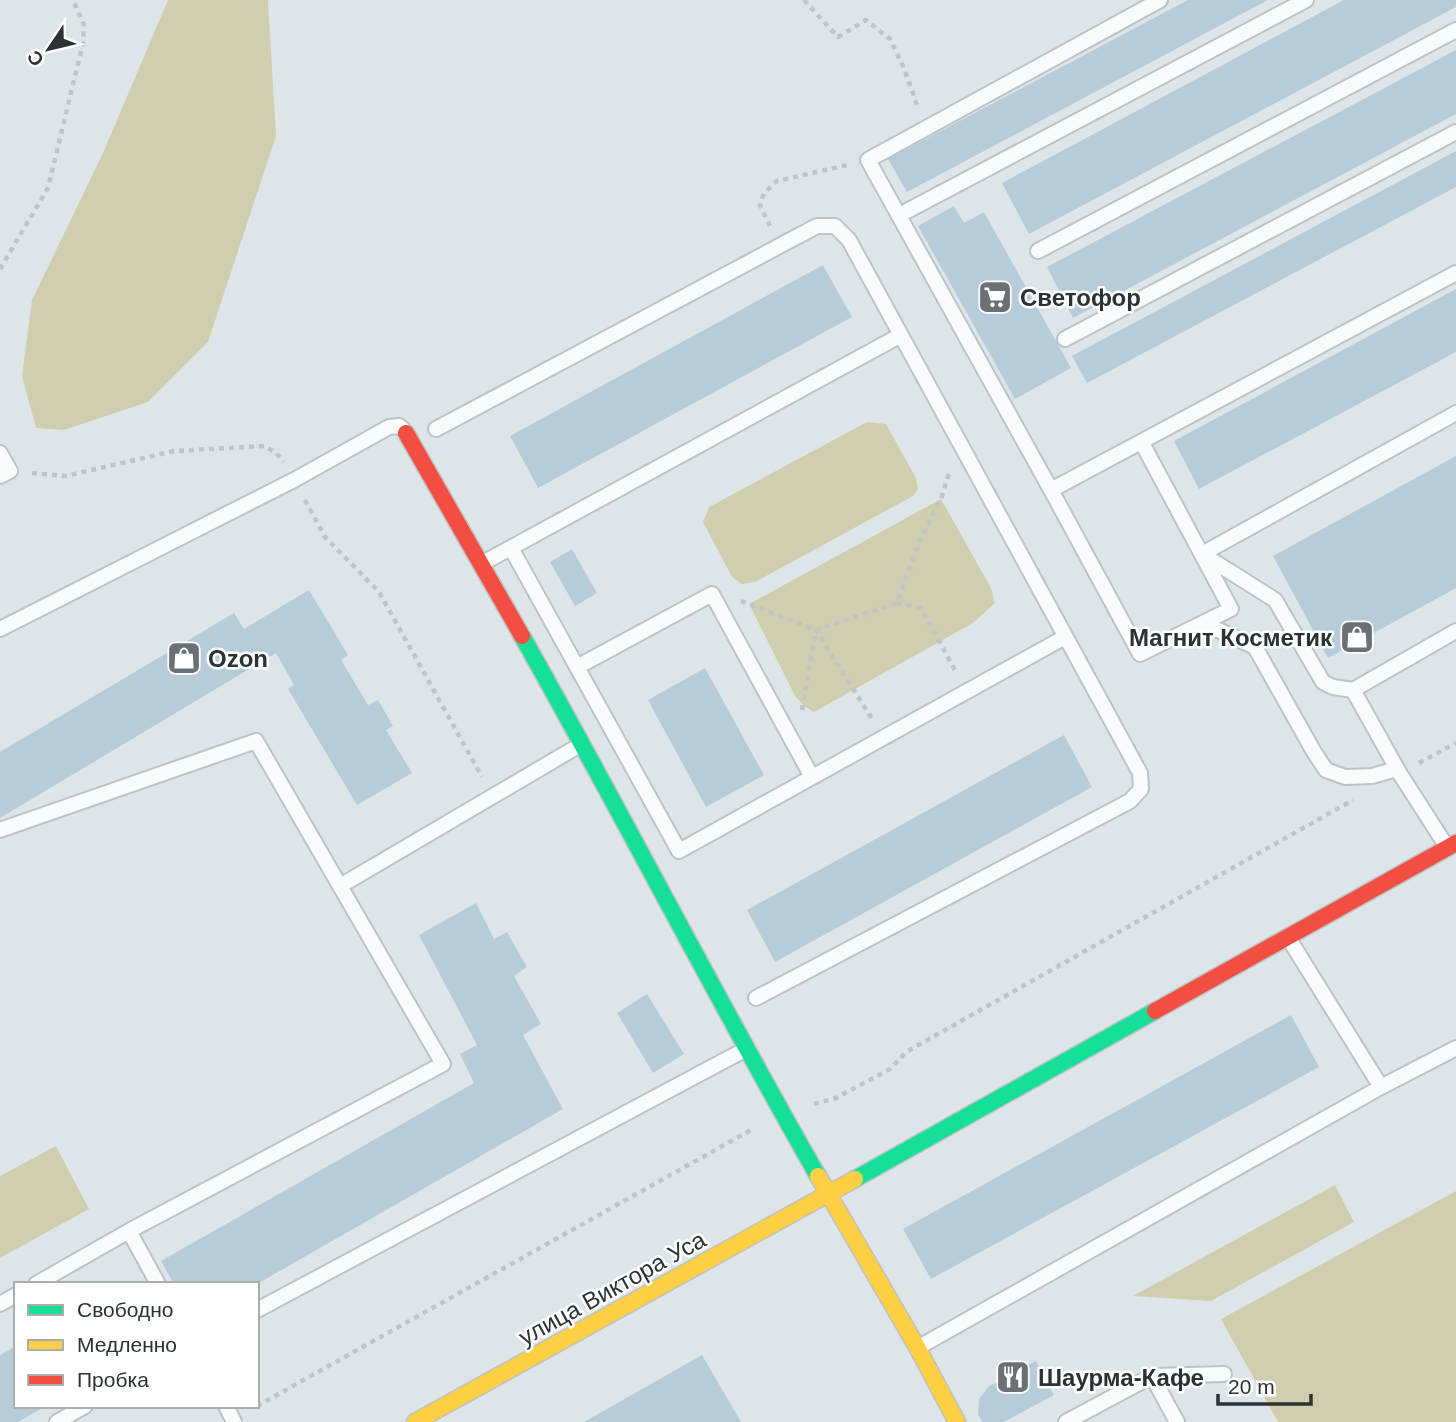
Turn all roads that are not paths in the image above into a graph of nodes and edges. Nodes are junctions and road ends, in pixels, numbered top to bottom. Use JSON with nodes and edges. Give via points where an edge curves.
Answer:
{"nodes":[{"id":1,"x":1160,"y":0,"type":"edge"},
{"id":2,"x":1306,"y":0,"type":"edge"},
{"id":3,"x":1456,"y":30,"type":"edge"},
{"id":4,"x":1456,"y":132,"type":"edge"},
{"id":5,"x":907,"y":211,"type":"dead end"},
{"id":6,"x":1038,"y":251,"type":"dead end"},
{"id":7,"x":1456,"y":273,"type":"edge"},
{"id":8,"x":901,"y":335,"type":"junction"},
{"id":9,"x":1065,"y":338,"type":"dead end"},
{"id":10,"x":1456,"y":413,"type":"edge"},
{"id":11,"x":436,"y":429,"type":"dead end"},
{"id":12,"x":406,"y":433,"type":"joint"},
{"id":13,"x":1143,"y":443,"type":"junction"},
{"id":14,"x":0,"y":453,"type":"edge"},
{"id":15,"x":5,"y":473,"type":"edge"},
{"id":16,"x":1051,"y":490,"type":"junction"},
{"id":17,"x":511,"y":548,"type":"junction"},
{"id":18,"x":1202,"y":554,"type":"junction"},
{"id":19,"x":481,"y":564,"type":"junction"},
{"id":20,"x":1203,"y":623,"type":"junction"},
{"id":21,"x":0,"y":629,"type":"edge"},
{"id":22,"x":1456,"y":631,"type":"edge"},
{"id":23,"x":1065,"y":637,"type":"junction"},
{"id":24,"x":577,"y":667,"type":"junction"},
{"id":25,"x":1353,"y":690,"type":"junction"},
{"id":26,"x":583,"y":744,"type":"junction"},
{"id":27,"x":1398,"y":771,"type":"junction"},
{"id":28,"x":812,"y":777,"type":"junction"},
{"id":29,"x":0,"y":830,"type":"edge"},
{"id":30,"x":1452,"y":845,"type":"edge"},
{"id":31,"x":665,"y":859,"type":"junction"},
{"id":32,"x":1456,"y":864,"type":"edge"},
{"id":33,"x":340,"y":886,"type":"junction"},
{"id":34,"x":1288,"y":938,"type":"junction"},
{"id":35,"x":756,"y":998,"type":"dead end"},
{"id":36,"x":1456,"y":1048,"type":"edge"},
{"id":37,"x":747,"y":1049,"type":"junction"},
{"id":38,"x":1381,"y":1087,"type":"junction"},
{"id":39,"x":830,"y":1193,"type":"junction"},
{"id":40,"x":129,"y":1231,"type":"junction"},
{"id":41,"x":40,"y":1282,"type":"edge"},
{"id":42,"x":157,"y":1282,"type":"edge"},
{"id":43,"x":259,"y":1309,"type":"edge"},
{"id":44,"x":918,"y":1348,"type":"junction"},
{"id":45,"x":1224,"y":1374,"type":"dead end"},
{"id":46,"x":1152,"y":1376,"type":"junction"},
{"id":47,"x":82,"y":1408,"type":"edge"},
{"id":48,"x":57,"y":1422,"type":"edge"},
{"id":49,"x":415,"y":1422,"type":"edge"},
{"id":50,"x":957,"y":1422,"type":"edge"},
{"id":51,"x":1066,"y":1422,"type":"edge"},
{"id":52,"x":1177,"y":1422,"type":"edge"}],
"edges":[{"from":1,"to":16,"type":"lane","via":[[868,160]]},
{"from":2,"to":5,"type":"lane"},
{"from":3,"to":6,"type":"lane"},
{"from":4,"to":9,"type":"lane"},
{"from":7,"to":13,"type":"lane"},
{"from":8,"to":11,"type":"lane","via":[[849,240],[835,226],[817,226]]},
{"from":8,"to":17,"type":"lane"},
{"from":8,"to":23,"type":"lane"},
{"from":10,"to":18,"type":"lane"},
{"from":12,"to":19,"type":"street"},
{"from":12,"to":21,"type":"lane","via":[[400,426],[389,427]]},
{"from":13,"to":16,"type":"lane"},
{"from":13,"to":18,"type":"lane"},
{"from":14,"to":15,"type":"lane"},
{"from":16,"to":20,"type":"lane","via":[[1140,654]]},
{"from":17,"to":19,"type":"lane"},
{"from":17,"to":24,"type":"lane"},
{"from":18,"to":20,"type":"lane","via":[[1231,609]]},
{"from":18,"to":25,"type":"lane","via":[[1276,600],[1323,682]]},
{"from":19,"to":26,"type":"street"},
{"from":20,"to":27,"type":"lane","via":[[1255,647],[1326,771],[1345,777]]},
{"from":22,"to":25,"type":"lane"},
{"from":23,"to":28,"type":"lane"},
{"from":23,"to":35,"type":"lane","via":[[1140,774],[1141,789],[1130,801]]},
{"from":24,"to":28,"type":"lane","via":[[712,594]]},
{"from":24,"to":31,"type":"lane"},
{"from":25,"to":27,"type":"lane"},
{"from":26,"to":31,"type":"street"},
{"from":26,"to":33,"type":"lane"},
{"from":27,"to":30,"type":"lane"},
{"from":28,"to":31,"type":"lane"},
{"from":29,"to":33,"type":"lane","via":[[256,741]]},
{"from":30,"to":32,"type":"lane"},
{"from":30,"to":34,"type":"street","name":"улица Виктора Уса"},
{"from":31,"to":37,"type":"street"},
{"from":33,"to":40,"type":"lane","via":[[443,1064]]},
{"from":34,"to":38,"type":"lane"},
{"from":34,"to":39,"type":"street","name":"улица Виктора Уса"},
{"from":36,"to":38,"type":"lane"},
{"from":37,"to":39,"type":"street"},
{"from":37,"to":43,"type":"lane"},
{"from":38,"to":44,"type":"lane"},
{"from":39,"to":44,"type":"street"},
{"from":39,"to":49,"type":"street","name":"улица Виктора Уса"},
{"from":40,"to":41,"type":"lane"},
{"from":40,"to":42,"type":"lane"},
{"from":44,"to":50,"type":"street"},
{"from":45,"to":46,"type":"lane"},
{"from":46,"to":51,"type":"lane"},
{"from":46,"to":52,"type":"lane"},
{"from":47,"to":48,"type":"lane"}]}
